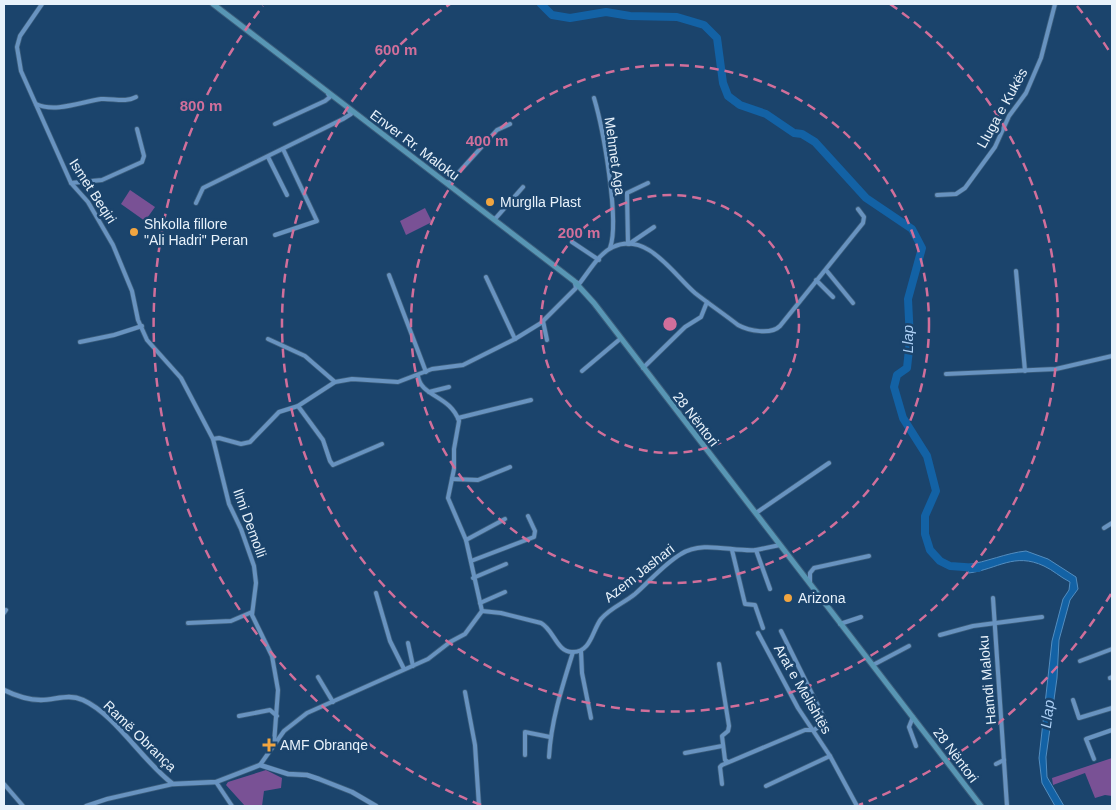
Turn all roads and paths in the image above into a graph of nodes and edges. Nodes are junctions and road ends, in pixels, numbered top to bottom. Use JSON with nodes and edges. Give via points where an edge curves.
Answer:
{"nodes":[{"id":1,"x":42,"y":4,"type":"edge"},
{"id":2,"x":212,"y":4,"type":"edge"},
{"id":3,"x":1055,"y":4,"type":"edge"},
{"id":4,"x":327,"y":92,"type":"junction"},
{"id":5,"x":136,"y":98,"type":"dead end"},
{"id":6,"x":594,"y":98,"type":"dead end"},
{"id":7,"x":36,"y":104,"type":"junction"},
{"id":8,"x":348,"y":108,"type":"junction"},
{"id":9,"x":275,"y":124,"type":"dead end"},
{"id":10,"x":510,"y":124,"type":"dead end"},
{"id":11,"x":137,"y":129,"type":"dead end"},
{"id":12,"x":284,"y":149,"type":"junction"},
{"id":13,"x":268,"y":157,"type":"junction"},
{"id":14,"x":443,"y":180,"type":"junction"},
{"id":15,"x":71,"y":183,"type":"junction"},
{"id":16,"x":648,"y":183,"type":"dead end"},
{"id":17,"x":523,"y":187,"type":"dead end"},
{"id":18,"x":937,"y":195,"type":"dead end"},
{"id":19,"x":287,"y":196,"type":"dead end"},
{"id":20,"x":196,"y":203,"type":"dead end"},
{"id":21,"x":858,"y":208,"type":"dead end"},
{"id":22,"x":488,"y":216,"type":"junction"},
{"id":23,"x":654,"y":227,"type":"dead end"},
{"id":24,"x":275,"y":235,"type":"dead end"},
{"id":25,"x":572,"y":242,"type":"dead end"},
{"id":26,"x":628,"y":244,"type":"junction"},
{"id":27,"x":610,"y":248,"type":"junction"},
{"id":28,"x":599,"y":260,"type":"junction"},
{"id":29,"x":826,"y":270,"type":"junction"},
{"id":30,"x":1016,"y":271,"type":"dead end"},
{"id":31,"x":389,"y":275,"type":"dead end"},
{"id":32,"x":486,"y":277,"type":"dead end"},
{"id":33,"x":816,"y":280,"type":"junction"},
{"id":34,"x":574,"y":281,"type":"junction"},
{"id":35,"x":833,"y":297,"type":"dead end"},
{"id":36,"x":707,"y":302,"type":"junction"},
{"id":37,"x":853,"y":304,"type":"dead end"},
{"id":38,"x":138,"y":320,"type":"joint"},
{"id":39,"x":544,"y":321,"type":"junction"},
{"id":40,"x":142,"y":326,"type":"junction"},
{"id":41,"x":268,"y":339,"type":"dead end"},
{"id":42,"x":515,"y":339,"type":"junction"},
{"id":43,"x":620,"y":339,"type":"junction"},
{"id":44,"x":546,"y":340,"type":"dead end"},
{"id":45,"x":80,"y":342,"type":"dead end"},
{"id":46,"x":1112,"y":356,"type":"edge"},
{"id":47,"x":643,"y":368,"type":"junction"},
{"id":48,"x":582,"y":371,"type":"dead end"},
{"id":49,"x":1025,"y":371,"type":"junction"},
{"id":50,"x":426,"y":372,"type":"junction"},
{"id":51,"x":946,"y":374,"type":"dead end"},
{"id":52,"x":418,"y":376,"type":"junction"},
{"id":53,"x":335,"y":382,"type":"junction"},
{"id":54,"x":449,"y":387,"type":"dead end"},
{"id":55,"x":429,"y":392,"type":"junction"},
{"id":56,"x":531,"y":400,"type":"dead end"},
{"id":57,"x":298,"y":406,"type":"junction"},
{"id":58,"x":458,"y":418,"type":"junction"},
{"id":59,"x":213,"y":439,"type":"junction"},
{"id":60,"x":382,"y":444,"type":"dead end"},
{"id":61,"x":829,"y":463,"type":"dead end"},
{"id":62,"x":510,"y":467,"type":"dead end"},
{"id":63,"x":452,"y":479,"type":"junction"},
{"id":64,"x":756,"y":513,"type":"junction"},
{"id":65,"x":528,"y":516,"type":"dead end"},
{"id":66,"x":505,"y":519,"type":"dead end"},
{"id":67,"x":1112,"y":523,"type":"edge"},
{"id":68,"x":1104,"y":528,"type":"dead end"},
{"id":69,"x":467,"y":542,"type":"junction"},
{"id":70,"x":780,"y":545,"type":"junction"},
{"id":71,"x":732,"y":550,"type":"junction"},
{"id":72,"x":756,"y":550,"type":"junction"},
{"id":73,"x":869,"y":556,"type":"dead end"},
{"id":74,"x":471,"y":561,"type":"junction"},
{"id":75,"x":506,"y":564,"type":"dead end"},
{"id":76,"x":473,"y":578,"type":"junction"},
{"id":77,"x":811,"y":584,"type":"junction"},
{"id":78,"x":770,"y":589,"type":"dead end"},
{"id":79,"x":505,"y":592,"type":"dead end"},
{"id":80,"x":376,"y":593,"type":"dead end"},
{"id":81,"x":993,"y":598,"type":"dead end"},
{"id":82,"x":480,"y":603,"type":"junction"},
{"id":83,"x":482,"y":611,"type":"junction"},
{"id":84,"x":252,"y":612,"type":"junction"},
{"id":85,"x":861,"y":617,"type":"dead end"},
{"id":86,"x":1042,"y":617,"type":"dead end"},
{"id":87,"x":188,"y":623,"type":"dead end"},
{"id":88,"x":840,"y":624,"type":"junction"},
{"id":89,"x":994,"y":624,"type":"junction"},
{"id":90,"x":762,"y":628,"type":"dead end"},
{"id":91,"x":781,"y":631,"type":"dead end"},
{"id":92,"x":758,"y":633,"type":"dead end"},
{"id":93,"x":940,"y":635,"type":"dead end"},
{"id":94,"x":408,"y":643,"type":"dead end"},
{"id":95,"x":909,"y":646,"type":"dead end"},
{"id":96,"x":1112,"y":649,"type":"edge"},
{"id":97,"x":581,"y":651,"type":"junction"},
{"id":98,"x":573,"y":652,"type":"junction"},
{"id":99,"x":1080,"y":661,"type":"dead end"},
{"id":100,"x":718,"y":664,"type":"dead end"},
{"id":101,"x":873,"y":665,"type":"junction"},
{"id":102,"x":413,"y":666,"type":"junction"},
{"id":103,"x":404,"y":669,"type":"junction"},
{"id":104,"x":318,"y":677,"type":"dead end"},
{"id":105,"x":4,"y":690,"type":"edge"},
{"id":106,"x":465,"y":692,"type":"dead end"},
{"id":107,"x":1073,"y":700,"type":"dead end"},
{"id":108,"x":333,"y":702,"type":"junction"},
{"id":109,"x":1112,"y":708,"type":"edge"},
{"id":110,"x":239,"y":716,"type":"dead end"},
{"id":111,"x":277,"y":716,"type":"junction"},
{"id":112,"x":913,"y":717,"type":"junction"},
{"id":113,"x":591,"y":718,"type":"dead end"},
{"id":114,"x":814,"y":730,"type":"junction"},
{"id":115,"x":1112,"y":730,"type":"edge"},
{"id":116,"x":550,"y":737,"type":"junction"},
{"id":117,"x":274,"y":744,"type":"junction"},
{"id":118,"x":722,"y":746,"type":"junction"},
{"id":119,"x":916,"y":746,"type":"dead end"},
{"id":120,"x":685,"y":753,"type":"dead end"},
{"id":121,"x":525,"y":755,"type":"dead end"},
{"id":122,"x":830,"y":756,"type":"junction"},
{"id":123,"x":549,"y":757,"type":"dead end"},
{"id":124,"x":1094,"y":759,"type":"dead end"},
{"id":125,"x":1004,"y":760,"type":"junction"},
{"id":126,"x":728,"y":762,"type":"junction"},
{"id":127,"x":996,"y":764,"type":"dead end"},
{"id":128,"x":260,"y":765,"type":"junction"},
{"id":129,"x":216,"y":782,"type":"junction"},
{"id":130,"x":4,"y":784,"type":"edge"},
{"id":131,"x":173,"y":784,"type":"junction"},
{"id":132,"x":722,"y":784,"type":"dead end"},
{"id":133,"x":766,"y":786,"type":"dead end"},
{"id":134,"x":23,"y":806,"type":"edge"},
{"id":135,"x":86,"y":806,"type":"edge"},
{"id":136,"x":232,"y":806,"type":"edge"},
{"id":137,"x":376,"y":806,"type":"edge"},
{"id":138,"x":479,"y":806,"type":"edge"},
{"id":139,"x":857,"y":806,"type":"edge"},
{"id":140,"x":981,"y":806,"type":"edge"},
{"id":141,"x":1007,"y":806,"type":"edge"}],
"edges":[{"from":1,"to":7,"type":"street","name":"Ismet Beqiri","via":[[22,30],[17,48],[20,71]]},
{"from":2,"to":4,"type":"main road","name":"Enver Rr. Maloku"},
{"from":3,"to":18,"type":"street","name":"Lluga e Kukës","via":[[1041,58],[1026,93],[1009,116],[995,147],[965,188],[956,194]]},
{"from":4,"to":8,"type":"main road","name":"Enver Rr. Maloku"},
{"from":4,"to":9,"type":"street","via":[[330,98]]},
{"from":5,"to":7,"type":"street","via":[[102,99],[50,108]]},
{"from":6,"to":27,"type":"street","name":"Mehmet Aga","via":[[605,141],[613,232]]},
{"from":7,"to":15,"type":"street","name":"Ismet Beqiri"},
{"from":8,"to":12,"type":"street","via":[[351,114],[347,117]]},
{"from":8,"to":14,"type":"main road","name":"Enver Rr. Maloku"},
{"from":10,"to":14,"type":"street","via":[[497,130],[449,183]]},
{"from":11,"to":15,"type":"street","via":[[144,156],[142,162],[102,180]]},
{"from":12,"to":13,"type":"street"},
{"from":12,"to":24,"type":"street","via":[[317,221]]},
{"from":13,"to":19,"type":"street"},
{"from":13,"to":20,"type":"street","via":[[203,188]]},
{"from":14,"to":22,"type":"main road","name":"Enver Rr. Maloku"},
{"from":15,"to":38,"type":"street","name":"Ismet Beqiri","via":[[88,202],[113,245],[132,291]]},
{"from":16,"to":26,"type":"street","via":[[627,193]]},
{"from":17,"to":22,"type":"street","via":[[496,218]]},
{"from":21,"to":29,"type":"street","via":[[863,215],[863,223]]},
{"from":22,"to":34,"type":"main road","name":"Enver Rr. Maloku"},
{"from":23,"to":26,"type":"street"},
{"from":25,"to":28,"type":"street"},
{"from":26,"to":27,"type":"street"},
{"from":26,"to":36,"type":"street","via":[[655,254]]},
{"from":27,"to":28,"type":"street"},
{"from":28,"to":34,"type":"street","via":[[580,284]]},
{"from":29,"to":33,"type":"street"},
{"from":29,"to":37,"type":"street"},
{"from":30,"to":49,"type":"street"},
{"from":31,"to":50,"type":"street"},
{"from":32,"to":42,"type":"street"},
{"from":33,"to":35,"type":"street"},
{"from":33,"to":36,"type":"street","via":[[780,326],[772,331],[741,327]]},
{"from":34,"to":39,"type":"street","via":[[576,288]]},
{"from":34,"to":43,"type":"main road","name":"28 Nëntori"},
{"from":36,"to":47,"type":"street","via":[[701,317],[685,327]]},
{"from":38,"to":40,"type":"street","name":"Ilmi Demolli"},
{"from":39,"to":42,"type":"street"},
{"from":39,"to":44,"type":"street"},
{"from":40,"to":45,"type":"street"},
{"from":40,"to":59,"type":"street","name":"Ilmi Demolli","via":[[147,340],[181,378]]},
{"from":41,"to":53,"type":"street","via":[[305,356]]},
{"from":42,"to":50,"type":"street","via":[[463,365]]},
{"from":43,"to":47,"type":"main road","name":"28 Nëntori"},
{"from":43,"to":48,"type":"street"},
{"from":46,"to":49,"type":"street","via":[[1056,369]]},
{"from":47,"to":64,"type":"main road","name":"28 Nëntori"},
{"from":49,"to":51,"type":"street"},
{"from":50,"to":52,"type":"street"},
{"from":52,"to":53,"type":"street","via":[[398,382]]},
{"from":52,"to":55,"type":"street","via":[[420,385]]},
{"from":53,"to":57,"type":"street"},
{"from":54,"to":55,"type":"street"},
{"from":55,"to":58,"type":"street","via":[[445,402]]},
{"from":56,"to":58,"type":"street"},
{"from":57,"to":59,"type":"street","via":[[279,412],[247,443]]},
{"from":57,"to":60,"type":"street","via":[[323,440],[333,465]]},
{"from":58,"to":63,"type":"street"},
{"from":59,"to":84,"type":"street","name":"Ilmi Demolli","via":[[229,504],[254,566],[256,583]]},
{"from":61,"to":64,"type":"street"},
{"from":62,"to":63,"type":"street","via":[[478,480]]},
{"from":63,"to":69,"type":"street","via":[[448,498]]},
{"from":64,"to":70,"type":"main road","name":"28 Nëntori"},
{"from":65,"to":74,"type":"street","via":[[535,531],[534,537]]},
{"from":66,"to":69,"type":"street"},
{"from":67,"to":68,"type":"street"},
{"from":69,"to":74,"type":"street"},
{"from":70,"to":72,"type":"street","name":"Azem Jashari"},
{"from":70,"to":77,"type":"main road","name":"28 Nëntori"},
{"from":71,"to":72,"type":"street","name":"Azem Jashari"},
{"from":71,"to":90,"type":"street","via":[[745,604],[755,605]]},
{"from":71,"to":97,"type":"street","name":"Azem Jashari","via":[[697,548],[681,554],[604,616]]},
{"from":72,"to":78,"type":"street"},
{"from":73,"to":77,"type":"street","via":[[814,568],[810,573]]},
{"from":74,"to":76,"type":"street"},
{"from":75,"to":76,"type":"street"},
{"from":76,"to":82,"type":"street"},
{"from":77,"to":88,"type":"main road","name":"28 Nëntori"},
{"from":79,"to":82,"type":"street"},
{"from":80,"to":103,"type":"street","via":[[390,641]]},
{"from":81,"to":89,"type":"street","name":"Hamdi Maloku"},
{"from":82,"to":83,"type":"street"},
{"from":83,"to":98,"type":"street","via":[[541,623],[547,626],[561,647]]},
{"from":83,"to":102,"type":"street","via":[[463,636]]},
{"from":84,"to":87,"type":"street","via":[[232,621]]},
{"from":84,"to":111,"type":"street","name":"Ilmi Demolli","via":[[274,663]]},
{"from":85,"to":88,"type":"street"},
{"from":86,"to":89,"type":"street"},
{"from":88,"to":101,"type":"main road","name":"28 Nëntori"},
{"from":89,"to":93,"type":"street"},
{"from":89,"to":125,"type":"street","name":"Hamdi Maloku"},
{"from":91,"to":114,"type":"street","via":[[826,722]]},
{"from":92,"to":114,"type":"street","name":"Arat e Melishtës","via":[[798,708]]},
{"from":94,"to":102,"type":"street"},
{"from":95,"to":101,"type":"street"},
{"from":96,"to":99,"type":"street"},
{"from":97,"to":98,"type":"street"},
{"from":97,"to":113,"type":"street"},
{"from":98,"to":116,"type":"street"},
{"from":100,"to":118,"type":"street","via":[[729,726],[722,736]]},
{"from":101,"to":112,"type":"main road","name":"28 Nëntori"},
{"from":102,"to":103,"type":"street"},
{"from":103,"to":108,"type":"street"},
{"from":104,"to":108,"type":"street"},
{"from":105,"to":131,"type":"street","name":"Ramë Obrança","via":[[32,700],[67,696],[86,702]]},
{"from":106,"to":138,"type":"street","via":[[475,745]]},
{"from":107,"to":109,"type":"street","via":[[1079,718]]},
{"from":108,"to":117,"type":"street","via":[[296,720]]},
{"from":110,"to":111,"type":"street","via":[[270,710]]},
{"from":111,"to":117,"type":"street","name":"Ilmi Demolli"},
{"from":112,"to":119,"type":"street","name":"28 Nëntori","via":[[909,727]]},
{"from":112,"to":140,"type":"main road","name":"28 Nëntori"},
{"from":114,"to":122,"type":"street","name":"Arat e Melishtës"},
{"from":114,"to":126,"type":"street","via":[[805,730]]},
{"from":115,"to":124,"type":"street","via":[[1086,738]]},
{"from":116,"to":121,"type":"street","via":[[525,732]]},
{"from":116,"to":123,"type":"street"},
{"from":117,"to":128,"type":"street"},
{"from":118,"to":120,"type":"street"},
{"from":118,"to":126,"type":"street"},
{"from":122,"to":133,"type":"street"},
{"from":122,"to":139,"type":"street","name":"Arat e Melishtës"},
{"from":125,"to":127,"type":"street"},
{"from":125,"to":141,"type":"street","name":"Hamdi Maloku"},
{"from":126,"to":132,"type":"street","via":[[720,767]]},
{"from":128,"to":129,"type":"street","name":"Ramë Obrança"},
{"from":128,"to":137,"type":"street","via":[[318,779]]},
{"from":129,"to":131,"type":"street","name":"Ramë Obrança"},
{"from":129,"to":136,"type":"street"},
{"from":130,"to":134,"type":"street"},
{"from":131,"to":135,"type":"street"}]}
